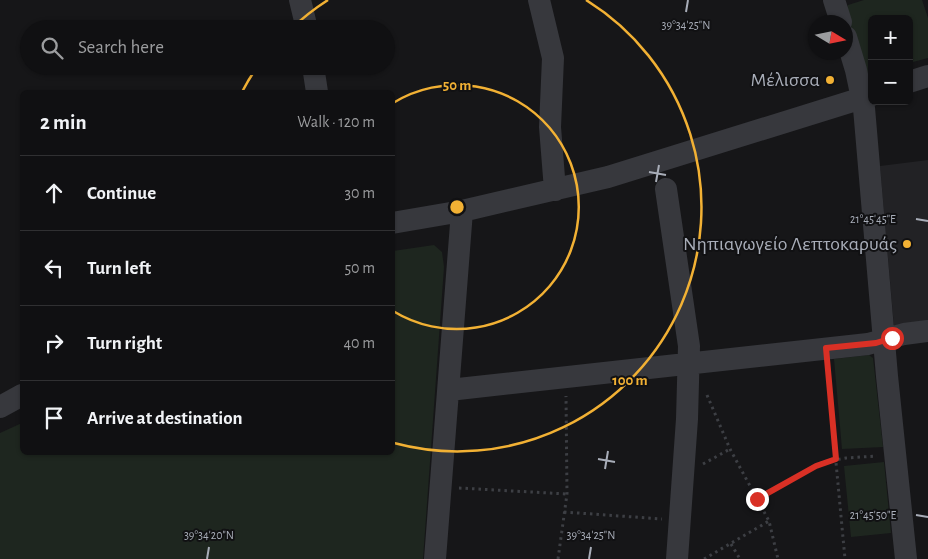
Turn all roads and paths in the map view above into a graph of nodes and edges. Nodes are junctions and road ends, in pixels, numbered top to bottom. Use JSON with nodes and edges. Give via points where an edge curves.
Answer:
{"nodes":[{"id":1,"x":300,"y":0,"type":"edge"},
{"id":2,"x":539,"y":0,"type":"edge"},
{"id":3,"x":834,"y":0,"type":"edge"},
{"id":4,"x":839,"y":15,"type":"edge"},
{"id":5,"x":304,"y":20,"type":"edge"},
{"id":6,"x":853,"y":57,"type":"edge"},
{"id":7,"x":314,"y":75,"type":"edge"},
{"id":8,"x":928,"y":76,"type":"edge"},
{"id":9,"x":913,"y":81,"type":"edge"},
{"id":10,"x":316,"y":90,"type":"edge"},
{"id":11,"x":867,"y":96,"type":"edge"},
{"id":12,"x":666,"y":189,"type":"dead end"},
{"id":13,"x":555,"y":190,"type":"junction"},
{"id":14,"x":462,"y":212,"type":"junction"},
{"id":15,"x":395,"y":216,"type":"edge"},
{"id":16,"x":432,"y":216,"type":"junction"},
{"id":17,"x":395,"y":222,"type":"edge"},
{"id":18,"x":928,"y":331,"type":"edge"},
{"id":19,"x":885,"y":340,"type":"junction"},
{"id":20,"x":826,"y":348,"type":"junction"},
{"id":21,"x":689,"y":364,"type":"junction"},
{"id":22,"x":566,"y":378,"type":"junction"},
{"id":23,"x":449,"y":390,"type":"junction"},
{"id":24,"x":706,"y":393,"type":"dead end"},
{"id":25,"x":20,"y":396,"type":"edge"},
{"id":26,"x":0,"y":407,"type":"edge"},
{"id":27,"x":730,"y":448,"type":"junction"},
{"id":28,"x":895,"y":455,"type":"junction"},
{"id":29,"x":836,"y":459,"type":"junction"},
{"id":30,"x":683,"y":476,"type":"junction"},
{"id":31,"x":441,"y":487,"type":"junction"},
{"id":32,"x":567,"y":494,"type":"junction"},
{"id":33,"x":757,"y":499,"type":"junction"},
{"id":34,"x":564,"y":512,"type":"junction"},
{"id":35,"x":680,"y":521,"type":"junction"},
{"id":36,"x":769,"y":521,"type":"junction"},
{"id":37,"x":731,"y":544,"type":"junction"},
{"id":38,"x":435,"y":559,"type":"edge"},
{"id":39,"x":558,"y":559,"type":"edge"},
{"id":40,"x":677,"y":559,"type":"edge"},
{"id":41,"x":704,"y":559,"type":"edge"},
{"id":42,"x":740,"y":559,"type":"edge"},
{"id":43,"x":778,"y":559,"type":"edge"},
{"id":44,"x":845,"y":559,"type":"edge"},
{"id":45,"x":906,"y":559,"type":"edge"}],
"edges":[{"from":1,"to":5,"type":"street"},
{"from":2,"to":13,"type":"street","via":[[553,58],[550,127]]},
{"from":3,"to":4,"type":"street"},
{"from":6,"to":11,"type":"street"},
{"from":7,"to":10,"type":"street"},
{"from":8,"to":9,"type":"street"},
{"from":11,"to":13,"type":"street","via":[[650,164]]},
{"from":11,"to":19,"type":"street"},
{"from":12,"to":21,"type":"street","via":[[680,276]]},
{"from":13,"to":14,"type":"street"},
{"from":14,"to":16,"type":"street"},
{"from":14,"to":23,"type":"street"},
{"from":15,"to":16,"type":"street"},
{"from":16,"to":17,"type":"street"},
{"from":18,"to":19,"type":"street"},
{"from":19,"to":20,"type":"street"},
{"from":19,"to":28,"type":"street"},
{"from":20,"to":21,"type":"street"},
{"from":20,"to":29,"type":"path"},
{"from":21,"to":22,"type":"street"},
{"from":21,"to":30,"type":"street"},
{"from":22,"to":23,"type":"street"},
{"from":22,"to":32,"type":"path"},
{"from":23,"to":31,"type":"street"},
{"from":24,"to":27,"type":"path"},
{"from":25,"to":26,"type":"street"},
{"from":27,"to":30,"type":"path"},
{"from":27,"to":33,"type":"path"},
{"from":28,"to":29,"type":"path"},
{"from":28,"to":45,"type":"street"},
{"from":29,"to":33,"type":"path","via":[[816,466]]},
{"from":29,"to":44,"type":"path"},
{"from":30,"to":35,"type":"street"},
{"from":31,"to":32,"type":"path"},
{"from":31,"to":38,"type":"street"},
{"from":32,"to":34,"type":"path"},
{"from":33,"to":36,"type":"path"},
{"from":34,"to":35,"type":"path"},
{"from":34,"to":39,"type":"path"},
{"from":35,"to":40,"type":"street"},
{"from":36,"to":37,"type":"path"},
{"from":36,"to":43,"type":"path"},
{"from":37,"to":41,"type":"path"},
{"from":37,"to":42,"type":"path"}]}
